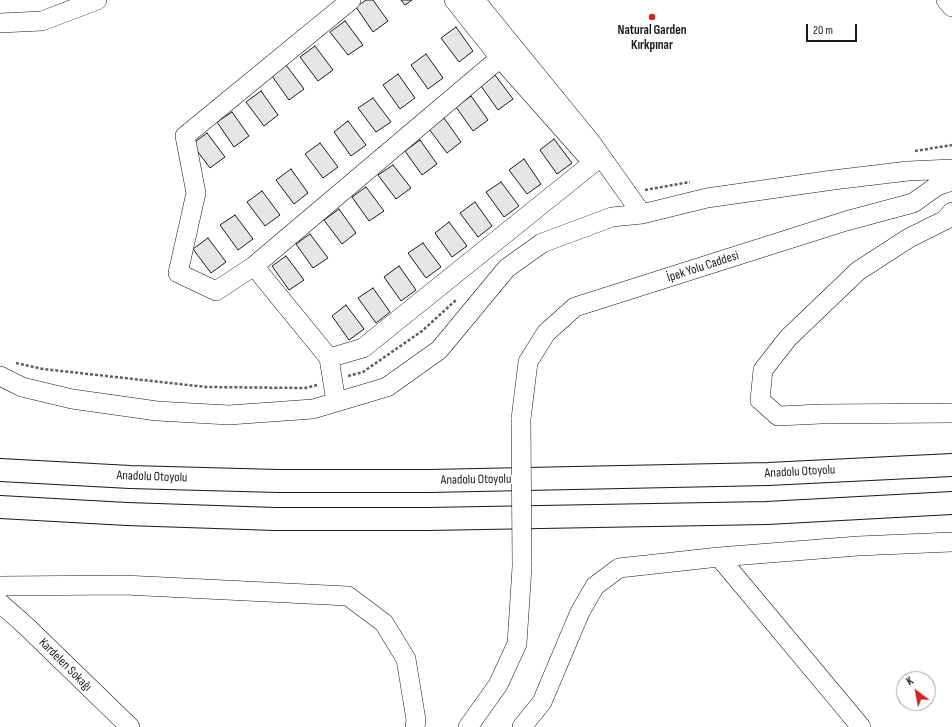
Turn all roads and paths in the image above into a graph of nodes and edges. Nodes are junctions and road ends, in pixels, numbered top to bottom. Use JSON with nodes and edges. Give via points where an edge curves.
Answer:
{"nodes":[{"id":1,"x":97,"y":0,"type":"edge"},
{"id":2,"x":351,"y":0,"type":"edge"},
{"id":3,"x":454,"y":0,"type":"edge"},
{"id":4,"x":474,"y":0,"type":"edge"},
{"id":5,"x":946,"y":0,"type":"edge"},
{"id":6,"x":952,"y":7,"type":"edge"},
{"id":7,"x":0,"y":24,"type":"edge"},
{"id":8,"x":500,"y":58,"type":"junction"},
{"id":9,"x":952,"y":169,"type":"edge"},
{"id":10,"x":952,"y":181,"type":"edge"},
{"id":11,"x":952,"y":212,"type":"edge"},
{"id":12,"x":642,"y":214,"type":"junction"},
{"id":13,"x":254,"y":266,"type":"junction"},
{"id":14,"x":329,"y":358,"type":"junction"},
{"id":15,"x":14,"y":362,"type":"dead end"},
{"id":16,"x":0,"y":376,"type":"edge"},
{"id":17,"x":305,"y":388,"type":"dead end"},
{"id":18,"x":336,"y":402,"type":"junction"},
{"id":19,"x":952,"y":413,"type":"edge"},
{"id":20,"x":952,"y":465,"type":"edge"},
{"id":21,"x":0,"y":470,"type":"edge"},
{"id":22,"x":952,"y":503,"type":"edge"},
{"id":23,"x":0,"y":507,"type":"edge"},
{"id":24,"x":952,"y":542,"type":"edge"},
{"id":25,"x":719,"y":557,"type":"junction"},
{"id":26,"x":0,"y":586,"type":"edge"},
{"id":27,"x":0,"y":603,"type":"edge"},
{"id":28,"x":130,"y":727,"type":"edge"},
{"id":29,"x":415,"y":727,"type":"edge"},
{"id":30,"x":468,"y":727,"type":"edge"},
{"id":31,"x":522,"y":727,"type":"edge"},
{"id":32,"x":860,"y":727,"type":"edge"}],
"edges":[{"from":1,"to":7,"type":"street","via":[[42,21]]},
{"from":2,"to":13,"type":"street","via":[[185,136],[196,193],[178,273],[216,291]]},
{"from":3,"to":8,"type":"street"},
{"from":4,"to":12,"type":"street","via":[[590,141]]},
{"from":5,"to":6,"type":"street"},
{"from":8,"to":13,"type":"street"},
{"from":8,"to":14,"type":"street","via":[[593,163],[363,348]]},
{"from":9,"to":12,"type":"street","via":[[908,171],[707,198]]},
{"from":10,"to":30,"type":"street","name":"İpek Yolu Caddesi","bridge":true,"via":[[937,186],[913,203],[846,221],[575,308],[546,333],[528,362],[521,419],[522,567],[517,644],[498,686]]},
{"from":11,"to":19,"type":"street","via":[[945,220],[909,238],[858,271],[788,338],[763,370],[760,400],[778,416]]},
{"from":12,"to":18,"type":"street","via":[[612,217],[542,243],[507,268],[439,350],[387,387]]},
{"from":13,"to":14,"type":"street"},
{"from":14,"to":18,"type":"street"},
{"from":15,"to":17,"type":"path","via":[[42,370],[206,387]]},
{"from":16,"to":18,"type":"street","via":[[22,387],[72,399],[157,411],[229,415],[313,409]]},
{"from":20,"to":21,"type":"highway","name":"Anadolu Otoyolu","via":[[768,474],[429,481],[270,481]]},
{"from":22,"to":23,"type":"highway","via":[[768,513],[427,519],[275,519]]},
{"from":24,"to":25,"type":"street","via":[[858,546]]},
{"from":25,"to":31,"type":"street","via":[[619,568],[594,586],[580,612],[542,702]]},
{"from":25,"to":32,"type":"street"},
{"from":26,"to":29,"type":"street","via":[[124,585],[348,596],[384,623],[406,659]]},
{"from":27,"to":28,"type":"street","name":"Kardelen Sokağı"}]}
